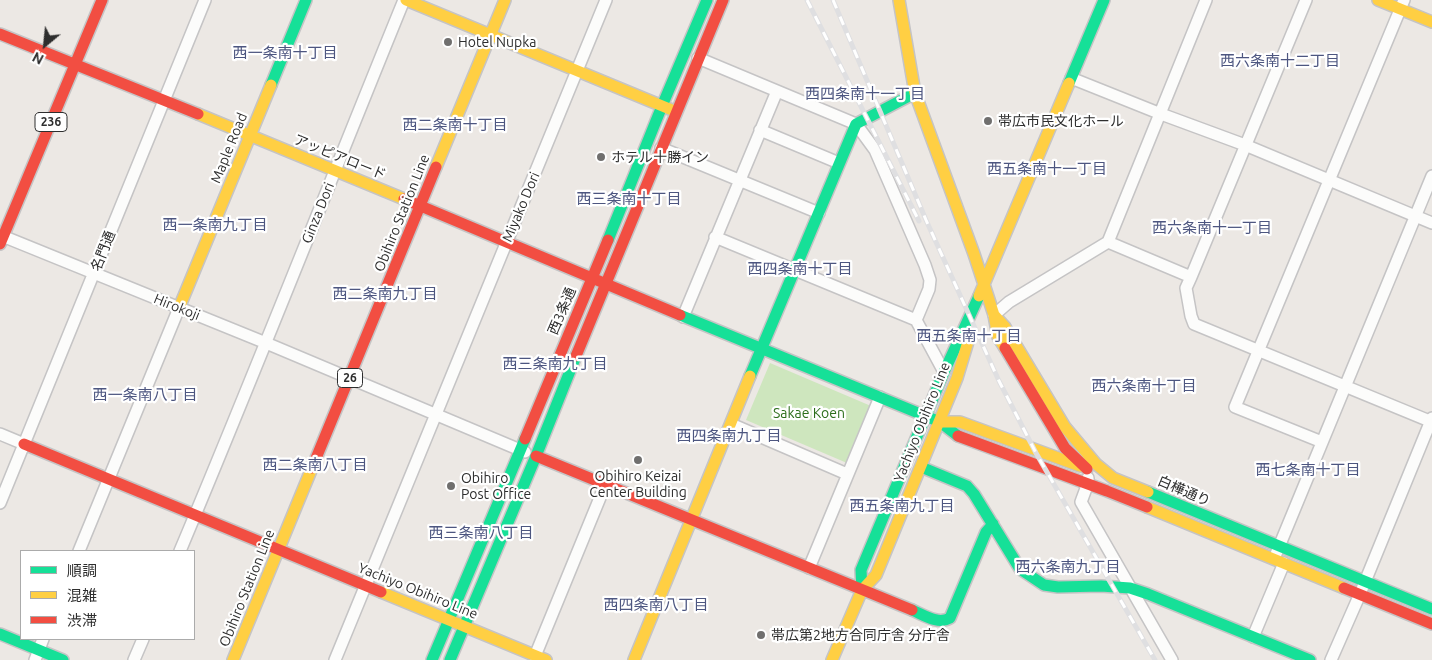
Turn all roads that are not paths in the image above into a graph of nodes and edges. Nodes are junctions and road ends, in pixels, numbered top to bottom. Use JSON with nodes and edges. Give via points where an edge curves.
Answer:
{"nodes":[{"id":1,"x":102,"y":0,"type":"edge"},
{"id":2,"x":206,"y":0,"type":"edge"},
{"id":3,"x":306,"y":0,"type":"edge"},
{"id":4,"x":405,"y":0,"type":"edge"},
{"id":5,"x":505,"y":0,"type":"edge"},
{"id":6,"x":606,"y":0,"type":"edge"},
{"id":7,"x":707,"y":0,"type":"edge"},
{"id":8,"x":723,"y":0,"type":"edge"},
{"id":9,"x":1104,"y":0,"type":"edge"},
{"id":10,"x":1206,"y":0,"type":"edge"},
{"id":11,"x":1306,"y":0,"type":"edge"},
{"id":12,"x":1378,"y":0,"type":"edge"},
{"id":13,"x":897,"y":1,"type":"edge"},
{"id":14,"x":1402,"y":5,"type":"edge"},
{"id":15,"x":1432,"y":22,"type":"edge"},
{"id":16,"x":0,"y":34,"type":"edge"},
{"id":17,"x":491,"y":36,"type":"junction"},
{"id":18,"x":698,"y":58,"type":"junction"},
{"id":19,"x":75,"y":65,"type":"junction"},
{"id":20,"x":577,"y":71,"type":"junction"},
{"id":21,"x":1071,"y":78,"type":"junction"},
{"id":22,"x":776,"y":90,"type":"junction"},
{"id":23,"x":915,"y":93,"type":"junction"},
{"id":24,"x":164,"y":101,"type":"junction"},
{"id":25,"x":662,"y":106,"type":"junction"},
{"id":26,"x":676,"y":112,"type":"junction"},
{"id":27,"x":1161,"y":114,"type":"junction"},
{"id":28,"x":856,"y":124,"type":"junction"},
{"id":29,"x":760,"y":130,"type":"junction"},
{"id":30,"x":250,"y":136,"type":"junction"},
{"id":31,"x":1245,"y":145,"type":"junction"},
{"id":32,"x":661,"y":148,"type":"junction"},
{"id":33,"x":839,"y":163,"type":"junction"},
{"id":34,"x":335,"y":170,"type":"junction"},
{"id":35,"x":1432,"y":176,"type":"edge"},
{"id":36,"x":739,"y":179,"type":"junction"},
{"id":37,"x":1330,"y":180,"type":"junction"},
{"id":38,"x":421,"y":207,"type":"junction"},
{"id":39,"x":819,"y":213,"type":"junction"},
{"id":40,"x":1416,"y":216,"type":"junction"},
{"id":41,"x":1432,"y":223,"type":"edge"},
{"id":42,"x":715,"y":237,"type":"junction"},
{"id":43,"x":1,"y":238,"type":"edge"},
{"id":44,"x":1108,"y":242,"type":"junction"},
{"id":45,"x":506,"y":243,"type":"junction"},
{"id":46,"x":795,"y":270,"type":"junction"},
{"id":47,"x":94,"y":274,"type":"junction"},
{"id":48,"x":1191,"y":277,"type":"junction"},
{"id":49,"x":592,"y":279,"type":"junction"},
{"id":50,"x":605,"y":284,"type":"junction"},
{"id":51,"x":984,"y":285,"type":"junction"},
{"id":52,"x":179,"y":308,"type":"junction"},
{"id":53,"x":994,"y":316,"type":"junction"},
{"id":54,"x":683,"y":317,"type":"junction"},
{"id":55,"x":916,"y":320,"type":"junction"},
{"id":56,"x":266,"y":343,"type":"junction"},
{"id":57,"x":762,"y":348,"type":"junction"},
{"id":58,"x":1259,"y":351,"type":"junction"},
{"id":59,"x":944,"y":372,"type":"junction"},
{"id":60,"x":350,"y":378,"type":"junction"},
{"id":61,"x":1345,"y":387,"type":"junction"},
{"id":62,"x":880,"y":397,"type":"junction"},
{"id":63,"x":436,"y":415,"type":"junction"},
{"id":64,"x":926,"y":416,"type":"junction"},
{"id":65,"x":1432,"y":421,"type":"edge"},
{"id":66,"x":940,"y":422,"type":"junction"},
{"id":67,"x":731,"y":424,"type":"junction"},
{"id":68,"x":0,"y":434,"type":"edge"},
{"id":69,"x":1322,"y":442,"type":"junction"},
{"id":70,"x":24,"y":444,"type":"junction"},
{"id":71,"x":1065,"y":448,"type":"junction"},
{"id":72,"x":520,"y":450,"type":"junction"},
{"id":73,"x":536,"y":456,"type":"junction"},
{"id":74,"x":1055,"y":457,"type":"junction"},
{"id":75,"x":921,"y":467,"type":"junction"},
{"id":76,"x":1087,"y":469,"type":"junction"},
{"id":77,"x":847,"y":474,"type":"junction"},
{"id":78,"x":1113,"y":478,"type":"junction"},
{"id":79,"x":108,"y":479,"type":"junction"},
{"id":80,"x":606,"y":484,"type":"junction"},
{"id":81,"x":1088,"y":484,"type":"junction"},
{"id":82,"x":0,"y":503,"type":"edge"},
{"id":83,"x":196,"y":515,"type":"junction"},
{"id":84,"x":691,"y":519,"type":"junction"},
{"id":85,"x":993,"y":524,"type":"junction"},
{"id":86,"x":1279,"y":547,"type":"junction"},
{"id":87,"x":279,"y":549,"type":"junction"},
{"id":88,"x":79,"y":550,"type":"edge"},
{"id":89,"x":180,"y":550,"type":"edge"},
{"id":90,"x":1279,"y":562,"type":"junction"},
{"id":91,"x":808,"y":568,"type":"junction"},
{"id":92,"x":1365,"y":582,"type":"junction"},
{"id":93,"x":365,"y":585,"type":"junction"},
{"id":94,"x":1130,"y":588,"type":"junction"},
{"id":95,"x":862,"y":590,"type":"junction"},
{"id":96,"x":1360,"y":594,"type":"junction"},
{"id":97,"x":1432,"y":609,"type":"edge"},
{"id":98,"x":449,"y":620,"type":"junction"},
{"id":99,"x":1432,"y":624,"type":"edge"},
{"id":100,"x":464,"y":626,"type":"junction"},
{"id":101,"x":0,"y":634,"type":"edge"},
{"id":102,"x":1253,"y":637,"type":"junction"},
{"id":103,"x":43,"y":640,"type":"edge"},
{"id":104,"x":143,"y":640,"type":"edge"},
{"id":105,"x":37,"y":655,"type":"edge"},
{"id":106,"x":541,"y":658,"type":"edge"},
{"id":107,"x":63,"y":660,"type":"edge"},
{"id":108,"x":134,"y":660,"type":"edge"},
{"id":109,"x":233,"y":660,"type":"edge"},
{"id":110,"x":335,"y":660,"type":"edge"},
{"id":111,"x":432,"y":660,"type":"edge"},
{"id":112,"x":450,"y":660,"type":"edge"},
{"id":113,"x":634,"y":660,"type":"edge"},
{"id":114,"x":832,"y":660,"type":"edge"},
{"id":115,"x":1172,"y":660,"type":"edge"},
{"id":116,"x":1310,"y":660,"type":"edge"},
{"id":117,"x":1331,"y":660,"type":"edge"}],
"edges":[{"from":1,"to":19,"type":"main road","number":"236"},
{"from":2,"to":24,"type":"street","name":"名門通"},
{"from":3,"to":30,"type":"main road","name":"Maple Road"},
{"from":4,"to":17,"type":"main road"},
{"from":4,"to":34,"type":"street","name":"Ginza Dori"},
{"from":5,"to":17,"type":"main road","name":"Obihiro Station Line","number":"26"},
{"from":6,"to":20,"type":"street","name":"Miyako Dori"},
{"from":7,"to":25,"type":"main road","name":"西3条通"},
{"from":8,"to":18,"type":"main road"},
{"from":9,"to":21,"type":"main road","name":"Yachiyo Obihiro Line"},
{"from":10,"to":27,"type":"street"},
{"from":11,"to":31,"type":"street"},
{"from":12,"to":14,"type":"main road"},
{"from":13,"to":23,"type":"main road","name":"白樺通り"},
{"from":14,"to":15,"type":"main road"},
{"from":14,"to":37,"type":"street"},
{"from":16,"to":19,"type":"main road","name":"アッピアロード"},
{"from":17,"to":20,"type":"main road"},
{"from":17,"to":38,"type":"main road","name":"Obihiro Station Line","number":"26"},
{"from":18,"to":22,"type":"street"},
{"from":18,"to":26,"type":"main road"},
{"from":19,"to":24,"type":"main road","name":"アッピアロード"},
{"from":19,"to":43,"type":"main road","number":"236"},
{"from":20,"to":25,"type":"main road"},
{"from":20,"to":45,"type":"street","name":"Miyako Dori"},
{"from":21,"to":27,"type":"street"},
{"from":21,"to":51,"type":"main road","name":"Yachiyo Obihiro Line"},
{"from":22,"to":28,"type":"street"},
{"from":22,"to":29,"type":"street"},
{"from":23,"to":28,"type":"main road"},
{"from":23,"to":51,"type":"main road","name":"白樺通り"},
{"from":24,"to":30,"type":"main road","name":"アッピアロード"},
{"from":24,"to":47,"type":"street","name":"名門通"},
{"from":25,"to":26,"type":"main road"},
{"from":25,"to":49,"type":"main road","name":"西3条通"},
{"from":26,"to":32,"type":"main road"},
{"from":27,"to":31,"type":"street"},
{"from":27,"to":44,"type":"street"},
{"from":28,"to":33,"type":"main road"},
{"from":28,"to":55,"type":"street","via":[[874,150],[926,265],[929,289]]},
{"from":29,"to":33,"type":"street"},
{"from":29,"to":36,"type":"street"},
{"from":30,"to":34,"type":"main road","name":"アッピアロード"},
{"from":30,"to":52,"type":"main road","name":"Maple Road"},
{"from":31,"to":37,"type":"street"},
{"from":31,"to":48,"type":"street"},
{"from":32,"to":36,"type":"street"},
{"from":32,"to":50,"type":"main road"},
{"from":33,"to":39,"type":"main road"},
{"from":34,"to":38,"type":"main road","name":"アッピアロード"},
{"from":34,"to":56,"type":"street","name":"Ginza Dori"},
{"from":35,"to":40,"type":"street"},
{"from":36,"to":39,"type":"street"},
{"from":36,"to":42,"type":"street"},
{"from":37,"to":40,"type":"street"},
{"from":37,"to":58,"type":"street"},
{"from":38,"to":45,"type":"main road","name":"アッピアロード"},
{"from":38,"to":60,"type":"main road","name":"Obihiro Station Line","number":"26"},
{"from":39,"to":46,"type":"main road"},
{"from":40,"to":41,"type":"street"},
{"from":40,"to":61,"type":"street"},
{"from":42,"to":46,"type":"street"},
{"from":42,"to":54,"type":"street"},
{"from":43,"to":47,"type":"street","name":"Hirokoji"},
{"from":44,"to":48,"type":"street"},
{"from":44,"to":53,"type":"street","via":[[1009,302]]},
{"from":45,"to":49,"type":"main road","name":"アッピアロード"},
{"from":45,"to":63,"type":"street","name":"Miyako Dori"},
{"from":46,"to":55,"type":"street"},
{"from":46,"to":57,"type":"main road"},
{"from":47,"to":52,"type":"street","name":"Hirokoji"},
{"from":47,"to":70,"type":"street","name":"名門通"},
{"from":48,"to":58,"type":"street","via":[[1186,288],[1194,324]]},
{"from":49,"to":50,"type":"main road","name":"アッピアロード"},
{"from":49,"to":72,"type":"main road","name":"西3条通"},
{"from":50,"to":54,"type":"main road","name":"アッピアロード"},
{"from":50,"to":73,"type":"main road"},
{"from":51,"to":53,"type":"main road","name":"白樺通り"},
{"from":51,"to":59,"type":"main road","name":"Yachiyo Obihiro Line"},
{"from":51,"to":66,"type":"main road","name":"Yachiyo Obihiro Line","via":[[957,378]]},
{"from":52,"to":56,"type":"street","name":"Hirokoji"},
{"from":52,"to":79,"type":"street"},
{"from":53,"to":71,"type":"main road","name":"白樺通り","via":[[998,337]]},
{"from":53,"to":78,"type":"main road","name":"白樺通り","via":[[1005,327],[1065,427],[1096,464]]},
{"from":54,"to":57,"type":"main road","name":"アッピアロード"},
{"from":55,"to":59,"type":"street"},
{"from":56,"to":60,"type":"street","name":"Hirokoji"},
{"from":56,"to":83,"type":"street","name":"Ginza Dori"},
{"from":57,"to":62,"type":"main road","name":"アッピアロード"},
{"from":57,"to":67,"type":"main road"},
{"from":58,"to":61,"type":"street"},
{"from":58,"to":69,"type":"street","via":[[1235,407]]},
{"from":59,"to":64,"type":"main road","name":"Yachiyo Obihiro Line"},
{"from":60,"to":63,"type":"street","name":"Hirokoji"},
{"from":60,"to":87,"type":"main road","name":"Obihiro Station Line","number":"26"},
{"from":61,"to":65,"type":"street"},
{"from":61,"to":69,"type":"street"},
{"from":62,"to":64,"type":"main road","name":"アッピアロード"},
{"from":62,"to":77,"type":"street"},
{"from":63,"to":72,"type":"street","name":"Hirokoji"},
{"from":63,"to":93,"type":"street","name":"Miyako Dori"},
{"from":64,"to":66,"type":"main road","name":"アッピアロード"},
{"from":64,"to":95,"type":"main road","name":"Yachiyo Obihiro Line","via":[[862,570]]},
{"from":65,"to":92,"type":"street"},
{"from":66,"to":74,"type":"main road","via":[[960,422]]},
{"from":66,"to":75,"type":"main road","name":"Yachiyo Obihiro Line"},
{"from":66,"to":81,"type":"main road","via":[[956,435]]},
{"from":67,"to":77,"type":"street"},
{"from":67,"to":84,"type":"main road"},
{"from":68,"to":70,"type":"street"},
{"from":69,"to":86,"type":"street"},
{"from":70,"to":79,"type":"main road","name":"Yachiyo Obihiro Line"},
{"from":70,"to":82,"type":"street","name":"名門通"},
{"from":71,"to":74,"type":"street","via":[[1063,454]]},
{"from":71,"to":76,"type":"main road","name":"白樺通り"},
{"from":72,"to":73,"type":"street","name":"Hirokoji"},
{"from":72,"to":98,"type":"main road","name":"西3条通"},
{"from":73,"to":80,"type":"main road"},
{"from":73,"to":100,"type":"main road"},
{"from":74,"to":76,"type":"main road"},
{"from":75,"to":85,"type":"main road","via":[[967,486]]},
{"from":75,"to":95,"type":"main road","name":"Yachiyo Obihiro Line","via":[[876,575]]},
{"from":76,"to":78,"type":"main road"},
{"from":76,"to":81,"type":"street"},
{"from":77,"to":91,"type":"street"},
{"from":78,"to":86,"type":"main road","name":"白樺通り"},
{"from":79,"to":83,"type":"main road","name":"Yachiyo Obihiro Line"},
{"from":79,"to":88,"type":"street"},
{"from":80,"to":84,"type":"main road"},
{"from":80,"to":106,"type":"street"},
{"from":81,"to":90,"type":"main road"},
{"from":81,"to":94,"type":"street","via":[[1081,502]]},
{"from":83,"to":87,"type":"main road","name":"Yachiyo Obihiro Line"},
{"from":83,"to":89,"type":"street","name":"Ginza Dori"},
{"from":84,"to":91,"type":"main road"},
{"from":84,"to":113,"type":"main road"},
{"from":85,"to":94,"type":"main road","via":[[1020,569],[1044,585]]},
{"from":85,"to":95,"type":"main road","via":[[986,532],[950,618],[945,621]]},
{"from":86,"to":90,"type":"street"},
{"from":86,"to":92,"type":"main road","name":"白樺通り"},
{"from":87,"to":93,"type":"main road","name":"Yachiyo Obihiro Line"},
{"from":87,"to":109,"type":"main road","name":"Obihiro Station Line","number":"26"},
{"from":90,"to":96,"type":"main road"},
{"from":90,"to":102,"type":"street"},
{"from":91,"to":95,"type":"main road"},
{"from":92,"to":96,"type":"street"},
{"from":92,"to":97,"type":"main road","name":"白樺通り"},
{"from":93,"to":98,"type":"main road","name":"Yachiyo Obihiro Line"},
{"from":93,"to":110,"type":"street","name":"Miyako Dori"},
{"from":94,"to":102,"type":"main road"},
{"from":94,"to":115,"type":"street"},
{"from":95,"to":114,"type":"main road","name":"Yachiyo Obihiro Line"},
{"from":96,"to":99,"type":"main road"},
{"from":96,"to":117,"type":"street"},
{"from":98,"to":100,"type":"main road","name":"Yachiyo Obihiro Line"},
{"from":98,"to":111,"type":"main road","name":"西3条通"},
{"from":100,"to":106,"type":"main road","name":"Yachiyo Obihiro Line"},
{"from":100,"to":112,"type":"main road"},
{"from":101,"to":105,"type":"main road"},
{"from":102,"to":116,"type":"main road"},
{"from":103,"to":105,"type":"street"},
{"from":104,"to":108,"type":"street"},
{"from":105,"to":107,"type":"main road"}]}
